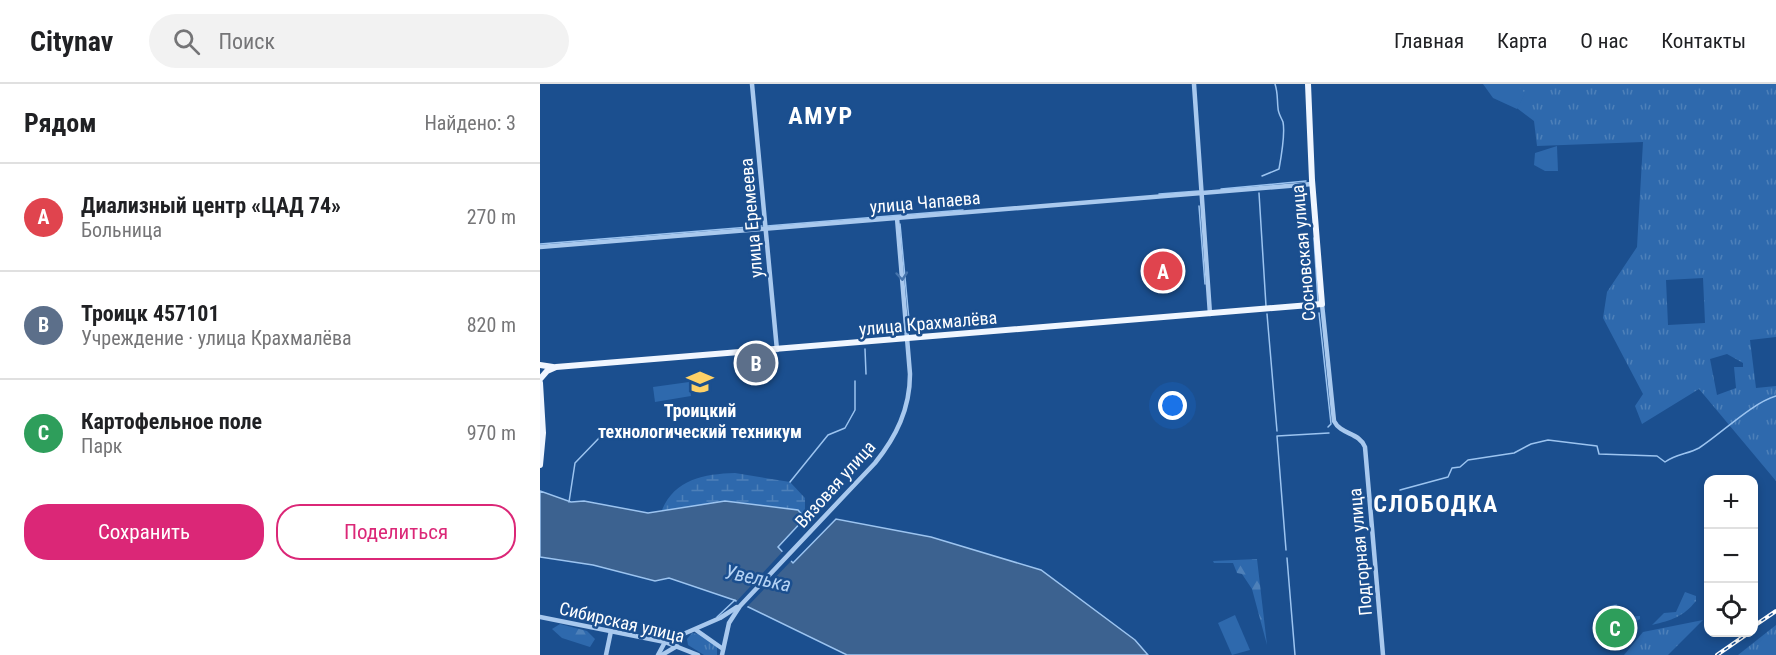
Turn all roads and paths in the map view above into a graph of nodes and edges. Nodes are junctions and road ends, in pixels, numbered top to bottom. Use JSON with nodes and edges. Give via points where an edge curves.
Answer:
{"nodes":[{"id":1,"x":752,"y":84,"type":"edge"},
{"id":2,"x":1194,"y":84,"type":"edge"},
{"id":3,"x":1308,"y":84,"type":"edge"},
{"id":4,"x":1312,"y":184,"type":"junction"},
{"id":5,"x":1203,"y":193,"type":"junction"},
{"id":6,"x":897,"y":218,"type":"junction"},
{"id":7,"x":765,"y":229,"type":"junction"},
{"id":8,"x":540,"y":247,"type":"edge"},
{"id":9,"x":1322,"y":304,"type":"junction"},
{"id":10,"x":1210,"y":314,"type":"junction"},
{"id":11,"x":908,"y":340,"type":"junction"},
{"id":12,"x":777,"y":351,"type":"junction"},
{"id":13,"x":540,"y":365,"type":"edge"},
{"id":14,"x":556,"y":368,"type":"junction"},
{"id":15,"x":540,"y":381,"type":"edge"},
{"id":16,"x":1365,"y":447,"type":"joint"},
{"id":17,"x":540,"y":465,"type":"edge"},
{"id":18,"x":740,"y":606,"type":"junction"},
{"id":19,"x":540,"y":617,"type":"edge"},
{"id":20,"x":611,"y":631,"type":"junction"},
{"id":21,"x":693,"y":631,"type":"junction"},
{"id":22,"x":665,"y":642,"type":"junction"},
{"id":23,"x":678,"y":646,"type":"junction"},
{"id":24,"x":685,"y":648,"type":"junction"},
{"id":25,"x":722,"y":652,"type":"edge"},
{"id":26,"x":606,"y":655,"type":"edge"},
{"id":27,"x":660,"y":655,"type":"edge"},
{"id":28,"x":698,"y":655,"type":"edge"},
{"id":29,"x":1383,"y":655,"type":"edge"}],
"edges":[{"from":1,"to":7,"type":"street","name":"улица Еремеева"},
{"from":2,"to":5,"type":"street"},
{"from":3,"to":4,"type":"main road","name":"Сосновская улица"},
{"from":4,"to":5,"type":"street","name":"улица Чапаева"},
{"from":4,"to":9,"type":"main road","name":"Сосновская улица"},
{"from":5,"to":6,"type":"street","name":"улица Чапаева"},
{"from":5,"to":10,"type":"street"},
{"from":6,"to":7,"type":"street","name":"улица Чапаева"},
{"from":6,"to":11,"type":"street","name":"Вязовая улица","one_way":true},
{"from":7,"to":8,"type":"street","name":"улица Чапаева"},
{"from":7,"to":12,"type":"street","name":"улица Еремеева"},
{"from":9,"to":10,"type":"main road","name":"улица Крахмалёва"},
{"from":9,"to":16,"type":"street","name":"Сосновская улица","via":[[1333,419],[1337,427],[1359,438]]},
{"from":10,"to":11,"type":"main road","name":"улица Крахмалёва"},
{"from":11,"to":12,"type":"main road","name":"улица Крахмалёва"},
{"from":11,"to":18,"type":"street","name":"Вязовая улица","via":[[909,394],[892,439],[875,463]]},
{"from":12,"to":14,"type":"main road","name":"улица Крахмалёва"},
{"from":13,"to":14,"type":"main road","name":"улица Крахмалёва"},
{"from":14,"to":15,"type":"main road","via":[[547,371]]},
{"from":15,"to":17,"type":"main road"},
{"from":16,"to":29,"type":"street","name":"Подгорная улица"},
{"from":18,"to":21,"type":"street"},
{"from":18,"to":25,"type":"street","via":[[729,623]]},
{"from":19,"to":20,"type":"street","name":"Сибирская улица"},
{"from":20,"to":22,"type":"street","name":"Сибирская улица"},
{"from":20,"to":26,"type":"street"},
{"from":21,"to":22,"type":"street"},
{"from":21,"to":24,"type":"street","via":[[684,641]]},
{"from":21,"to":25,"type":"street","via":[[717,642]]},
{"from":22,"to":23,"type":"street","name":"Сибирская улица"},
{"from":22,"to":27,"type":"street"},
{"from":23,"to":24,"type":"street","name":"Сибирская улица"},
{"from":23,"to":27,"type":"street"},
{"from":24,"to":28,"type":"street","name":"Сибирская улица"}]}
